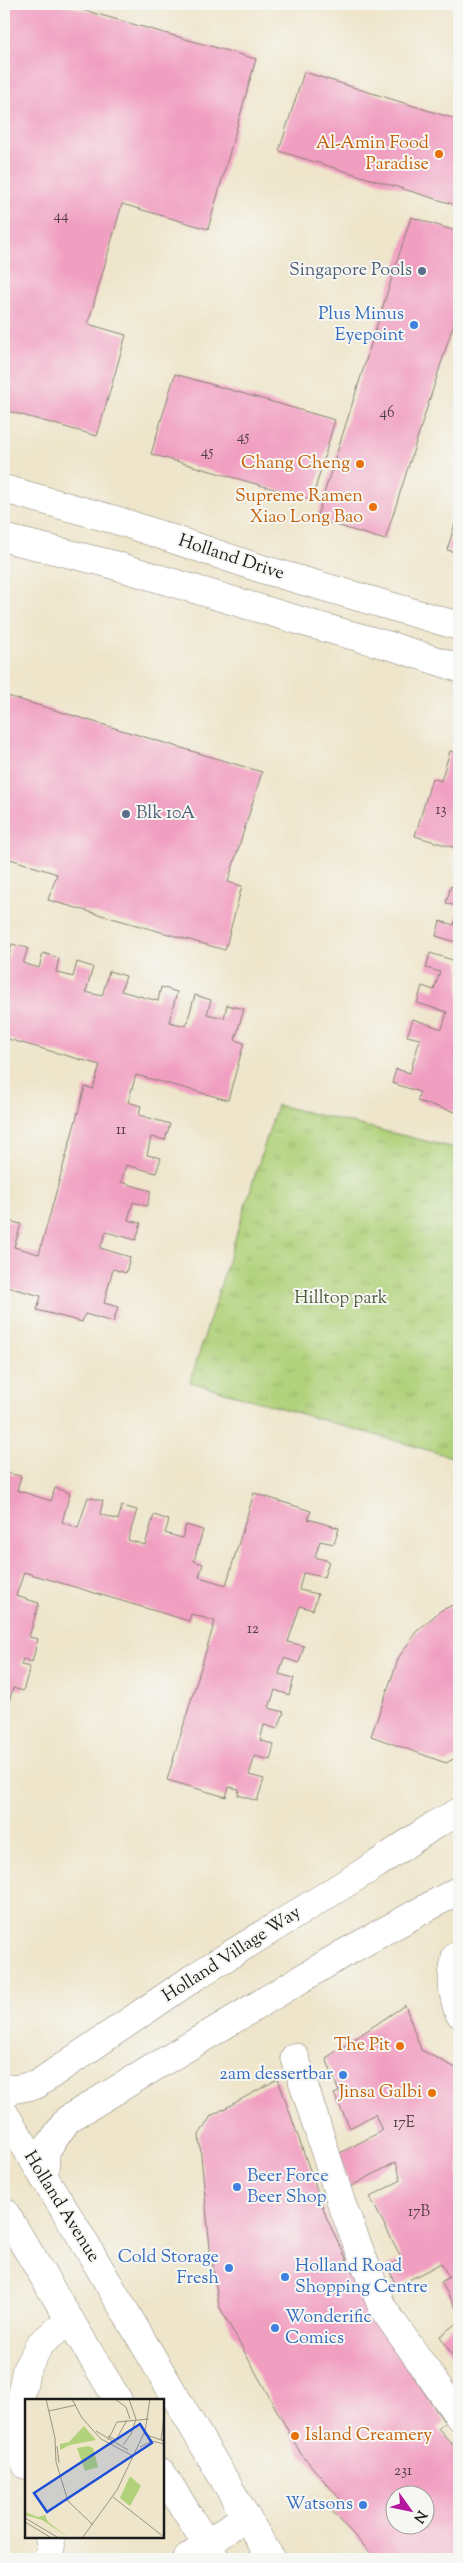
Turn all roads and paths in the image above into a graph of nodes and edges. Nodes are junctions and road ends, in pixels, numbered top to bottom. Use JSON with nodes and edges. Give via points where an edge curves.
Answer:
{"nodes":[{"id":1,"x":4,"y":489,"type":"edge"},
{"id":2,"x":4,"y":538,"type":"edge"},
{"id":3,"x":459,"y":626,"type":"edge"},
{"id":4,"x":459,"y":668,"type":"edge"},
{"id":5,"x":459,"y":1812,"type":"edge"},
{"id":6,"x":459,"y":1890,"type":"edge"},
{"id":7,"x":459,"y":1954,"type":"edge"},
{"id":8,"x":457,"y":2006,"type":"edge"},
{"id":9,"x":295,"y":2058,"type":"dead end"},
{"id":10,"x":4,"y":2088,"type":"edge"},
{"id":11,"x":4,"y":2113,"type":"edge"},
{"id":12,"x":44,"y":2178,"type":"junction"},
{"id":13,"x":4,"y":2210,"type":"edge"},
{"id":14,"x":70,"y":2320,"type":"junction"},
{"id":15,"x":117,"y":2399,"type":"edge"},
{"id":16,"x":459,"y":2417,"type":"edge"},
{"id":17,"x":25,"y":2463,"type":"edge"},
{"id":18,"x":164,"y":2478,"type":"edge"},
{"id":19,"x":244,"y":2517,"type":"junction"},
{"id":20,"x":50,"y":2538,"type":"edge"},
{"id":21,"x":203,"y":2554,"type":"edge"},
{"id":22,"x":48,"y":2559,"type":"edge"},
{"id":23,"x":271,"y":2559,"type":"edge"}],
"edges":[{"from":1,"to":3,"type":"street","name":"Holland Drive","via":[[119,521],[262,569]]},
{"from":2,"to":4,"type":"street","via":[[107,563]]},
{"from":5,"to":10,"type":"street","name":"Holland Village Way","via":[[196,1976],[36,2085]]},
{"from":6,"to":12,"type":"street","via":[[333,1960],[68,2119],[46,2150]]},
{"from":7,"to":8,"type":"street","via":[[451,1976]]},
{"from":9,"to":16,"type":"street","via":[[342,2205],[382,2307]]},
{"from":11,"to":12,"type":"street","name":"Holland Avenue"},
{"from":12,"to":19,"type":"street","name":"Holland Avenue"},
{"from":13,"to":14,"type":"street"},
{"from":14,"to":15,"type":"street"},
{"from":14,"to":17,"type":"street","via":[[40,2344],[26,2370],[17,2438]]},
{"from":18,"to":21,"type":"street"},
{"from":19,"to":21,"type":"street"},
{"from":19,"to":23,"type":"street","name":"Holland Avenue"},
{"from":20,"to":22,"type":"street"}]}
